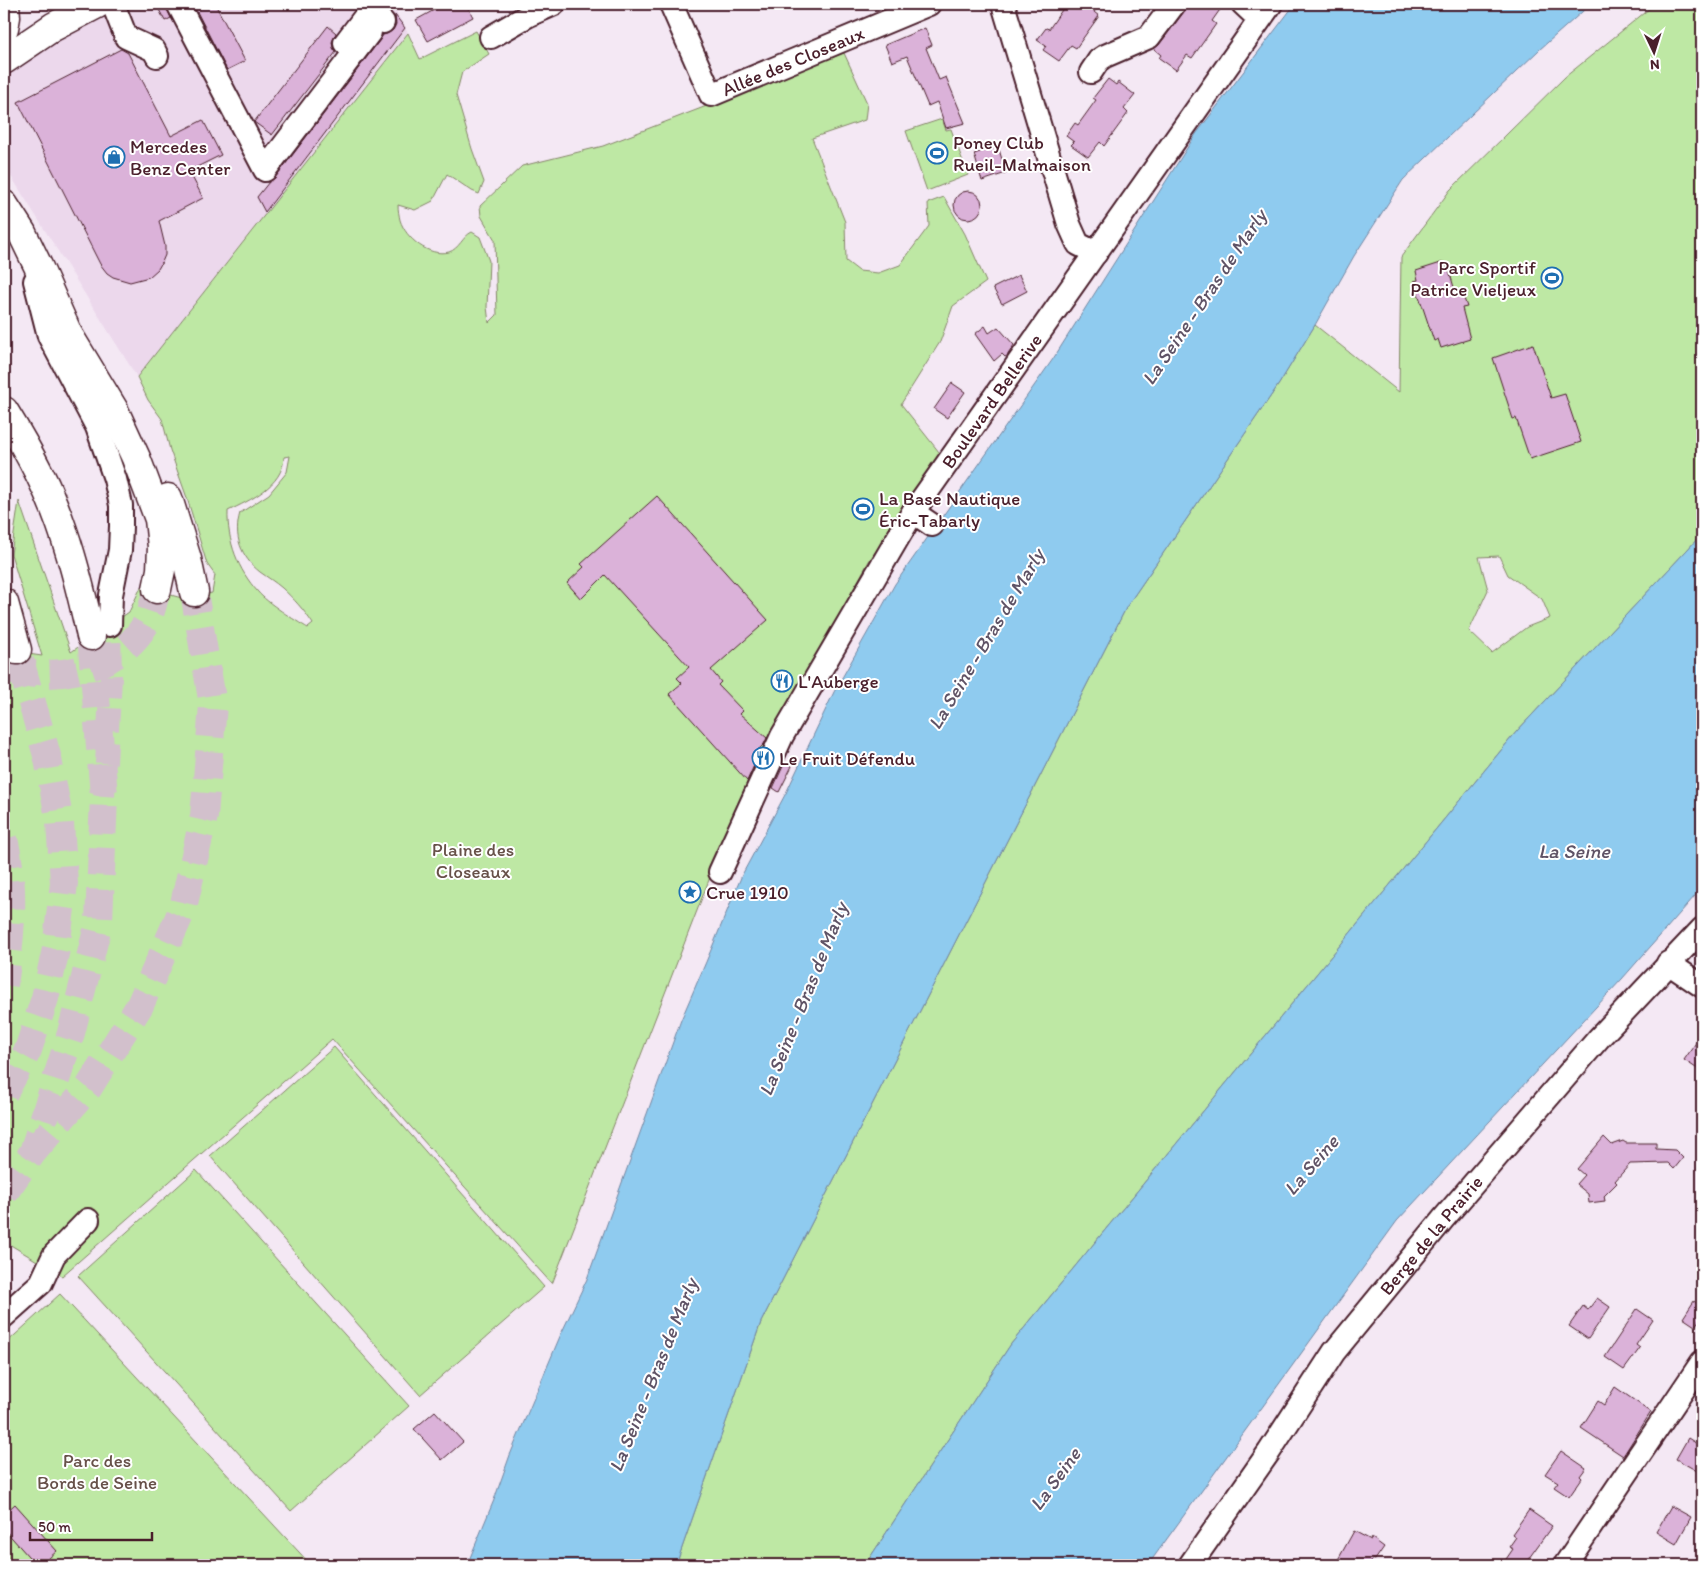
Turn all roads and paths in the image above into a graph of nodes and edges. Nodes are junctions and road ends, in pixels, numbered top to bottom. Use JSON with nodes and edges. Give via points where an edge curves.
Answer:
{"nodes":[{"id":1,"x":5,"y":4,"type":"edge"},
{"id":2,"x":178,"y":4,"type":"edge"},
{"id":3,"x":554,"y":4,"type":"edge"},
{"id":4,"x":671,"y":4,"type":"edge"},
{"id":5,"x":929,"y":4,"type":"edge"},
{"id":6,"x":1003,"y":4,"type":"edge"},
{"id":7,"x":1174,"y":4,"type":"edge"},
{"id":8,"x":1243,"y":4,"type":"edge"},
{"id":9,"x":109,"y":5,"type":"edge"},
{"id":10,"x":1265,"y":12,"type":"edge"},
{"id":11,"x":377,"y":27,"type":"dead end"},
{"id":12,"x":4,"y":28,"type":"edge"},
{"id":13,"x":491,"y":37,"type":"dead end"},
{"id":14,"x":159,"y":52,"type":"dead end"},
{"id":15,"x":4,"y":60,"type":"edge"},
{"id":16,"x":1091,"y":72,"type":"dead end"},
{"id":17,"x":11,"y":221,"type":"edge"},
{"id":18,"x":1096,"y":253,"type":"junction"},
{"id":19,"x":38,"y":266,"type":"junction"},
{"id":20,"x":4,"y":411,"type":"edge"},
{"id":21,"x":158,"y":589,"type":"tunnel mouth"},
{"id":22,"x":194,"y":592,"type":"tunnel mouth"},
{"id":23,"x":4,"y":603,"type":"edge"},
{"id":24,"x":101,"y":630,"type":"joint"},
{"id":25,"x":17,"y":650,"type":"tunnel mouth"},
{"id":26,"x":720,"y":872,"type":"dead end"},
{"id":27,"x":1702,"y":929,"type":"edge"},
{"id":28,"x":1668,"y":963,"type":"junction"},
{"id":29,"x":1702,"y":986,"type":"edge"},
{"id":30,"x":88,"y":1220,"type":"dead end"},
{"id":31,"x":4,"y":1316,"type":"edge"},
{"id":32,"x":1701,"y":1366,"type":"edge"},
{"id":33,"x":1190,"y":1565,"type":"edge"},
{"id":34,"x":1565,"y":1565,"type":"edge"}],
"edges":[{"from":1,"to":12,"type":"main road"},
{"from":2,"to":11,"type":"street","via":[[266,170]]},
{"from":3,"to":13,"type":"street","via":[[529,14]]},
{"from":4,"to":5,"type":"street","name":"Allée des Closeaux","via":[[710,95],[826,39]]},
{"from":6,"to":18,"type":"street","via":[[1069,224],[1078,244]]},
{"from":7,"to":16,"type":"street","via":[[1149,37],[1105,56]]},
{"from":8,"to":10,"type":"street"},
{"from":9,"to":14,"type":"street","via":[[126,37]]},
{"from":9,"to":15,"type":"main road","via":[[53,27]]},
{"from":10,"to":18,"type":"street","name":"Boulevard Bellerive"},
{"from":17,"to":19,"type":"main road"},
{"from":17,"to":24,"type":"street","via":[[49,336],[97,427],[121,505],[120,550]]},
{"from":18,"to":26,"type":"street","name":"Boulevard Bellerive","via":[[782,736]]},
{"from":19,"to":21,"type":"main road","via":[[68,334],[114,410],[149,490],[159,519],[162,546]]},
{"from":19,"to":22,"type":"main road","via":[[89,337],[138,428],[174,513]]},
{"from":20,"to":24,"type":"main road","via":[[40,475],[80,591]]},
{"from":23,"to":25,"type":"main road"},
{"from":27,"to":28,"type":"street","name":"Berge de la Prairie"},
{"from":28,"to":29,"type":"street"},
{"from":28,"to":33,"type":"street","name":"Berge de la Prairie","via":[[1598,1038],[1334,1352]]},
{"from":30,"to":31,"type":"street","via":[[54,1255],[41,1283]]},
{"from":32,"to":34,"type":"street"}]}
